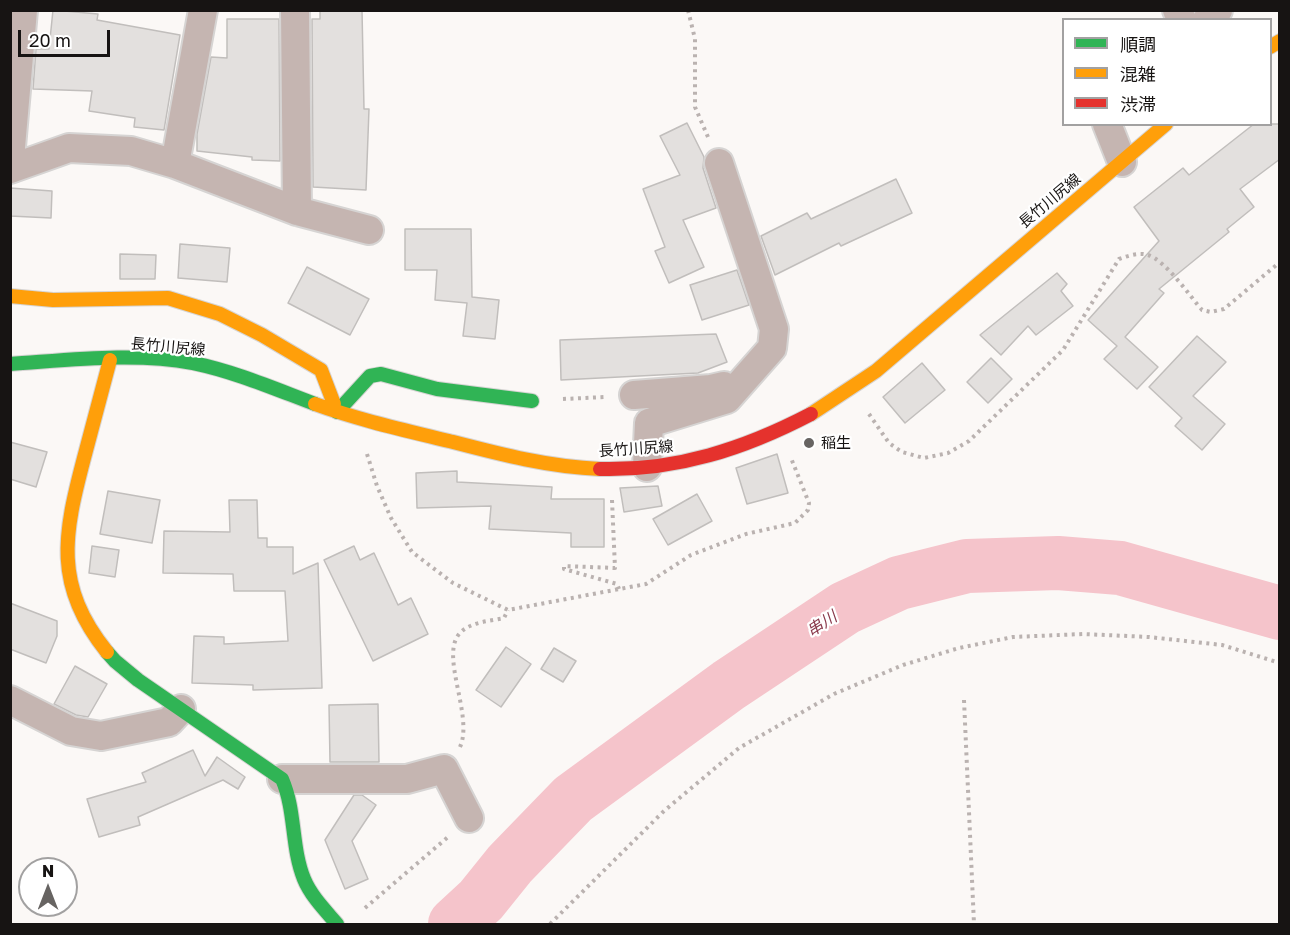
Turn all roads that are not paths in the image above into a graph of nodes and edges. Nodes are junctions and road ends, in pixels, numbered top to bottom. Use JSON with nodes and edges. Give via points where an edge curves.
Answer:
{"nodes":[{"id":1,"x":23,"y":10,"type":"edge"},
{"id":2,"x":203,"y":10,"type":"edge"},
{"id":3,"x":295,"y":10,"type":"edge"},
{"id":4,"x":1108,"y":126,"type":"edge"},
{"id":5,"x":1164,"y":126,"type":"edge"},
{"id":6,"x":10,"y":158,"type":"edge"},
{"id":7,"x":1122,"y":162,"type":"junction"},
{"id":8,"x":719,"y":163,"type":"road end"},
{"id":9,"x":175,"y":164,"type":"junction"},
{"id":10,"x":10,"y":169,"type":"edge"},
{"id":11,"x":297,"y":210,"type":"junction"},
{"id":12,"x":369,"y":230,"type":"dead end"},
{"id":13,"x":10,"y":296,"type":"edge"},
{"id":14,"x":110,"y":360,"type":"junction"},
{"id":15,"x":10,"y":364,"type":"edge"},
{"id":16,"x":740,"y":382,"type":"junction"},
{"id":17,"x":634,"y":395,"type":"road end"},
{"id":18,"x":532,"y":401,"type":"road end"},
{"id":19,"x":338,"y":412,"type":"junction"},
{"id":20,"x":647,"y":467,"type":"junction"},
{"id":21,"x":10,"y":700,"type":"edge"},
{"id":22,"x":181,"y":709,"type":"junction"},
{"id":23,"x":282,"y":779,"type":"junction"},
{"id":24,"x":469,"y":819,"type":"road end"},
{"id":25,"x":337,"y":924,"type":"edge"}],
"edges":[{"from":1,"to":6,"type":"street"},
{"from":2,"to":9,"type":"street"},
{"from":3,"to":11,"type":"street"},
{"from":4,"to":7,"type":"street"},
{"from":5,"to":7,"type":"main road","name":"長竹川尻線"},
{"from":7,"to":20,"type":"main road","name":"長竹川尻線","via":[[876,371],[828,406],[732,450]]},
{"from":8,"to":16,"type":"street","via":[[774,329],[772,348]]},
{"from":9,"to":10,"type":"street","via":[[131,151],[69,148]]},
{"from":9,"to":11,"type":"street"},
{"from":11,"to":12,"type":"street"},
{"from":13,"to":19,"type":"main road","via":[[53,300],[168,298],[220,314],[321,370]]},
{"from":14,"to":15,"type":"main road","name":"長竹川尻線"},
{"from":14,"to":19,"type":"main road","name":"長竹川尻線","via":[[175,361],[217,369]]},
{"from":14,"to":22,"type":"main road","via":[[67,532],[73,591],[97,639],[115,661]]},
{"from":16,"to":17,"type":"street","via":[[711,389]]},
{"from":16,"to":20,"type":"street","via":[[727,399],[649,423]]},
{"from":18,"to":19,"type":"main road","via":[[437,389],[381,374],[370,376]]},
{"from":19,"to":20,"type":"main road","name":"長竹川尻線","via":[[519,459],[578,468]]},
{"from":21,"to":22,"type":"street","via":[[71,731],[101,736],[169,722]]},
{"from":22,"to":23,"type":"main road"},
{"from":23,"to":24,"type":"street","via":[[407,779],[444,769]]},
{"from":23,"to":25,"type":"main road","via":[[290,793],[301,871]]}]}
